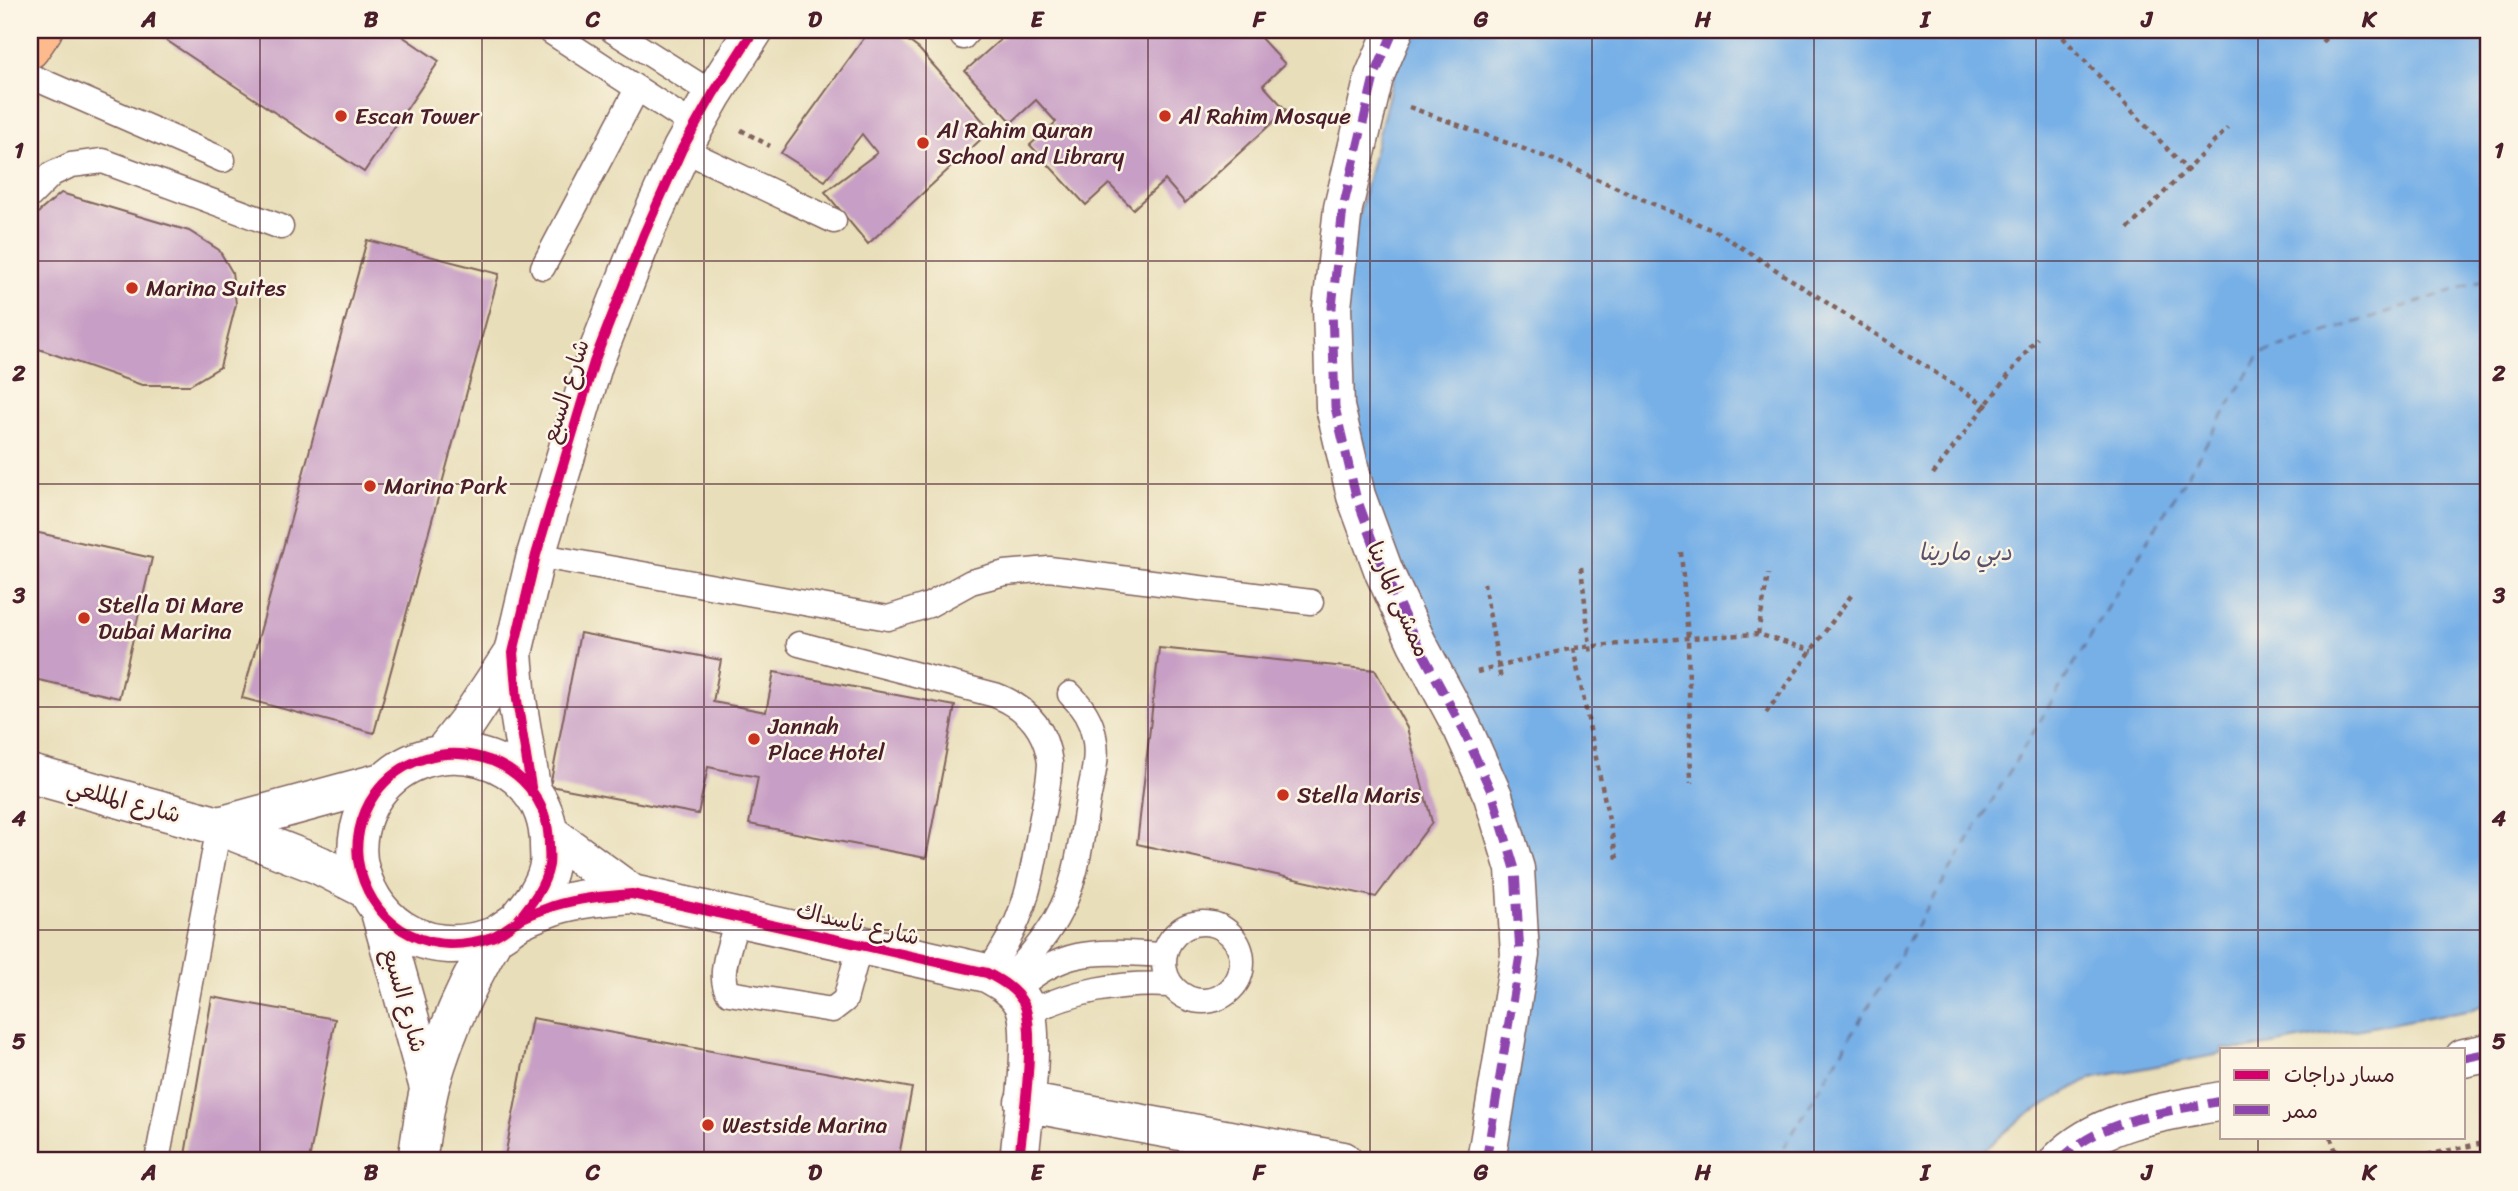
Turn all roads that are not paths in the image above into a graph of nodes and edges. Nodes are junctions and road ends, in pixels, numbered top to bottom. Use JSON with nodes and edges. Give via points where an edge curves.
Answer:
{"nodes":[{"id":1,"x":43,"y":30,"type":"edge"},
{"id":2,"x":548,"y":30,"type":"edge"},
{"id":3,"x":612,"y":30,"type":"edge"},
{"id":4,"x":1394,"y":30,"type":"edge"},
{"id":5,"x":741,"y":34,"type":"edge"},
{"id":6,"x":30,"y":50,"type":"edge"},
{"id":7,"x":30,"y":76,"type":"edge"},
{"id":8,"x":636,"y":89,"type":"junction"},
{"id":9,"x":696,"y":123,"type":"junction"},
{"id":10,"x":223,"y":160,"type":"dead end"},
{"id":11,"x":30,"y":196,"type":"edge"},
{"id":12,"x":834,"y":221,"type":"dead end"},
{"id":13,"x":281,"y":227,"type":"dead end"},
{"id":14,"x":543,"y":267,"type":"dead end"},
{"id":15,"x":536,"y":555,"type":"junction"},
{"id":16,"x":1311,"y":602,"type":"dead end"},
{"id":17,"x":799,"y":644,"type":"dead end"},
{"id":18,"x":513,"y":653,"type":"junction"},
{"id":19,"x":1070,"y":694,"type":"dead end"},
{"id":20,"x":443,"y":753,"type":"junction"},
{"id":21,"x":30,"y":774,"type":"edge"},
{"id":22,"x":385,"y":781,"type":"junction"},
{"id":23,"x":532,"y":793,"type":"junction"},
{"id":24,"x":219,"y":825,"type":"junction"},
{"id":25,"x":549,"y":833,"type":"junction"},
{"id":26,"x":632,"y":894,"type":"junction"},
{"id":27,"x":373,"y":901,"type":"junction"},
{"id":28,"x":738,"y":917,"type":"junction"},
{"id":29,"x":507,"y":928,"type":"junction"},
{"id":30,"x":860,"y":945,"type":"junction"},
{"id":31,"x":1164,"y":955,"type":"junction"},
{"id":32,"x":1171,"y":985,"type":"junction"},
{"id":33,"x":1009,"y":990,"type":"junction"},
{"id":34,"x":2488,"y":1053,"type":"edge"},
{"id":35,"x":2466,"y":1058,"type":"edge"},
{"id":36,"x":429,"y":1088,"type":"junction"},
{"id":37,"x":2220,"y":1101,"type":"edge"},
{"id":38,"x":1024,"y":1102,"type":"junction"},
{"id":39,"x":1320,"y":1159,"type":"edge"},
{"id":40,"x":158,"y":1161,"type":"edge"},
{"id":41,"x":417,"y":1161,"type":"edge"},
{"id":42,"x":1019,"y":1161,"type":"edge"},
{"id":43,"x":1486,"y":1161,"type":"edge"},
{"id":44,"x":2059,"y":1161,"type":"edge"}],
"edges":[{"from":1,"to":6,"type":"highway"},
{"from":2,"to":8,"type":"lane"},
{"from":3,"to":9,"type":"lane"},
{"from":4,"to":43,"type":"street","name":"ممشى المارينا","via":[[1374,77],[1343,208],[1332,307],[1335,407],[1356,496],[1384,572],[1488,785],[1515,869],[1520,955]]},
{"from":5,"to":9,"type":"street","name":"شارع السبع"},
{"from":7,"to":10,"type":"lane"},
{"from":8,"to":9,"type":"lane"},
{"from":8,"to":14,"type":"lane"},
{"from":9,"to":12,"type":"lane"},
{"from":9,"to":15,"type":"street","name":"شارع السبع","via":[[644,234],[594,362]]},
{"from":11,"to":13,"type":"lane","via":[[52,174],[71,165],[103,161]]},
{"from":15,"to":16,"type":"lane","via":[[888,618],[929,605],[971,582],[1038,569]]},
{"from":15,"to":18,"type":"street","name":"شارع السبع"},
{"from":17,"to":33,"type":"lane","via":[[995,695],[1019,706],[1037,726],[1050,763],[1022,913],[1001,954]]},
{"from":18,"to":20,"type":"street","name":"شارع السبع"},
{"from":18,"to":23,"type":"street","name":"شارع السبع"},
{"from":19,"to":33,"type":"lane","via":[[1090,721],[1096,753],[1077,866],[1057,918]]},
{"from":20,"to":22,"type":"street","via":[[402,767]]},
{"from":20,"to":23,"type":"street","via":[[468,753],[493,761],[515,774]]},
{"from":21,"to":24,"type":"street","name":"شارع المللعي"},
{"from":22,"to":24,"type":"street","name":"شارع المللعي"},
{"from":22,"to":27,"type":"street","via":[[368,804],[359,832],[358,861]]},
{"from":23,"to":25,"type":"street"},
{"from":24,"to":27,"type":"street","name":"شارع المللعي","via":[[318,865]]},
{"from":24,"to":40,"type":"lane"},
{"from":25,"to":26,"type":"street","name":"شارع ناسداك"},
{"from":25,"to":29,"type":"street","via":[[549,865],[538,895]]},
{"from":26,"to":28,"type":"street","name":"شارع ناسداك"},
{"from":26,"to":29,"type":"street","name":"شارع ناسداك","via":[[555,906]]},
{"from":27,"to":29,"type":"street","via":[[404,932],[433,943],[465,945]]},
{"from":27,"to":36,"type":"street","name":"شارع السبع"},
{"from":28,"to":30,"type":"street","name":"شارع ناسداك"},
{"from":28,"to":30,"type":"lane","via":[[723,976],[729,993],[832,1010],[845,1000]]},
{"from":29,"to":36,"type":"street","name":"شارع السبع","via":[[467,984]]},
{"from":30,"to":33,"type":"street","name":"شارع ناسداك"},
{"from":31,"to":32,"type":"lane","via":[[1164,971]]},
{"from":31,"to":32,"type":"lane","via":[[1180,930],[1209,923],[1235,939],[1241,953],[1236,982],[1226,993],[1196,1000],[1182,996]]},
{"from":31,"to":33,"type":"lane","via":[[1088,953],[1048,966]]},
{"from":32,"to":33,"type":"lane","via":[[1097,988],[1073,994]]},
{"from":33,"to":38,"type":"street","via":[[1030,1032]]},
{"from":34,"to":35,"type":"street"},
{"from":36,"to":41,"type":"street","name":"شارع السبع"},
{"from":37,"to":44,"type":"street","via":[[2148,1115],[2105,1129]]},
{"from":38,"to":39,"type":"street"},
{"from":38,"to":42,"type":"street"}]}
